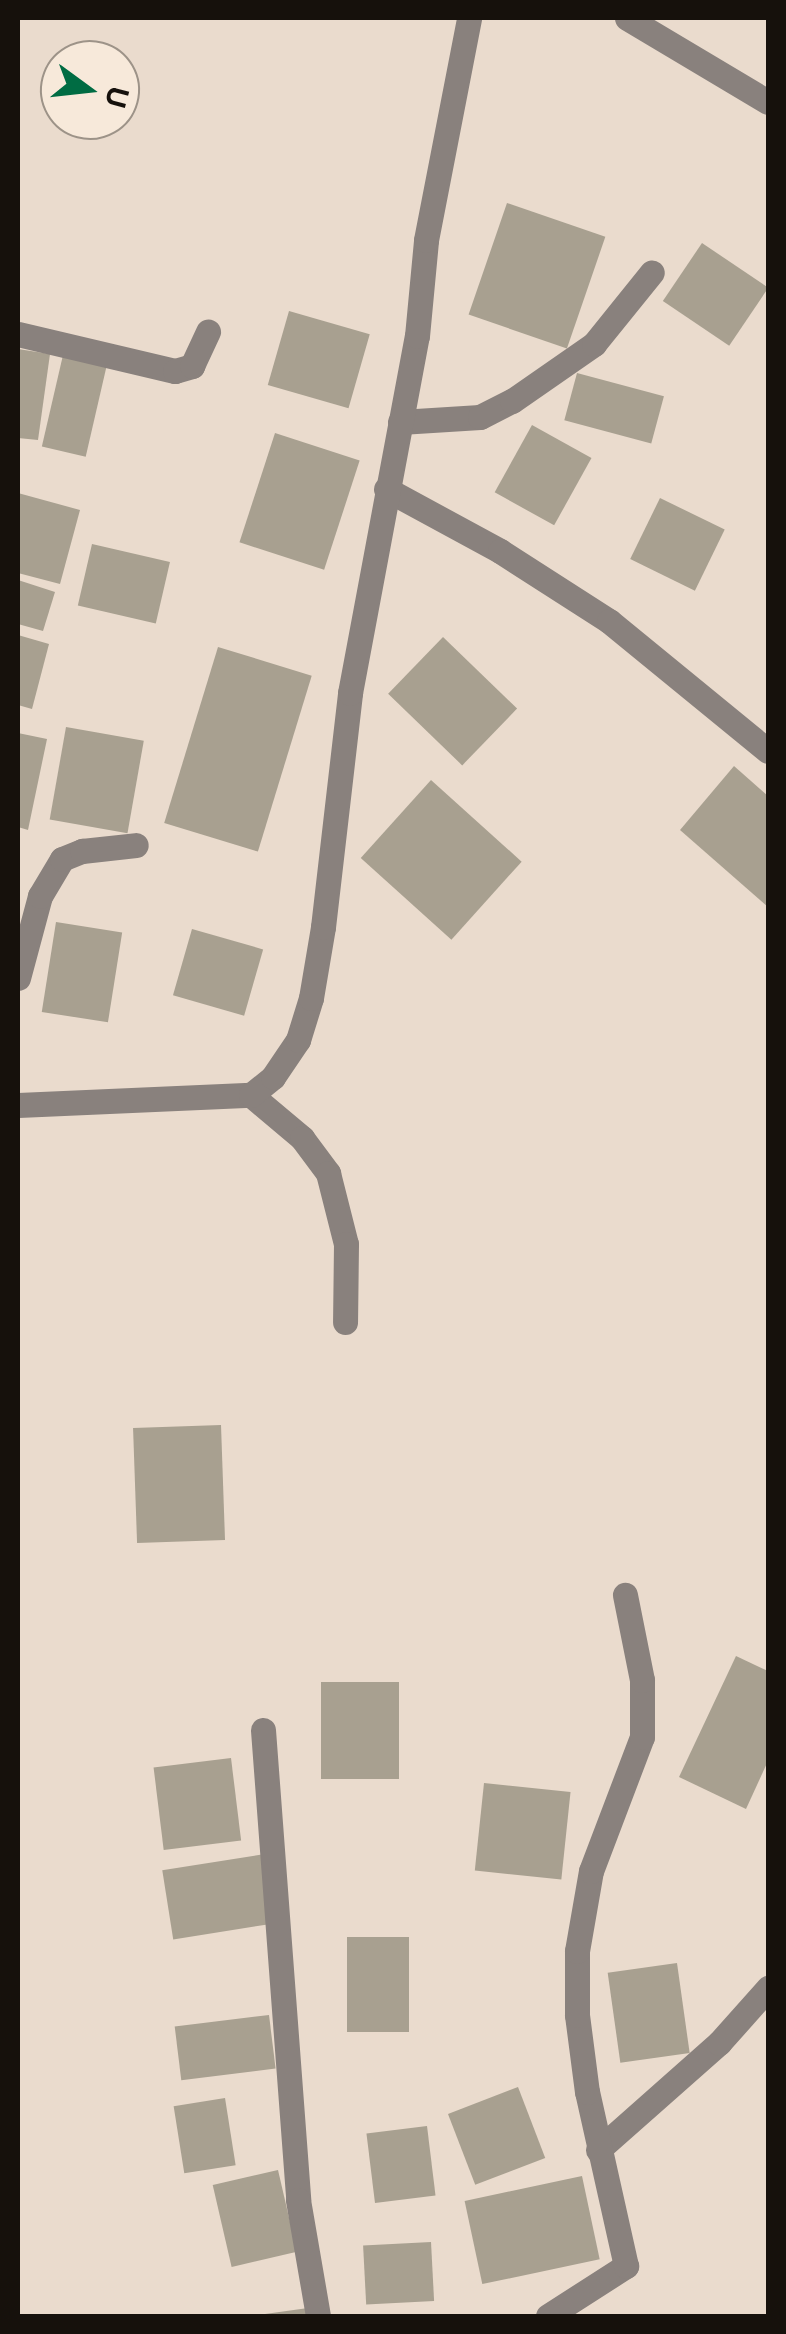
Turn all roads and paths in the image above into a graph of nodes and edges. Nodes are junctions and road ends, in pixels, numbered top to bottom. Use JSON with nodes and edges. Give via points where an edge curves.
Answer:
{"nodes":[{"id":1,"x":469,"y":18,"type":"edge"},
{"id":2,"x":627,"y":18,"type":"edge"},
{"id":3,"x":768,"y":102,"type":"edge"},
{"id":4,"x":652,"y":272,"type":"dead end"},
{"id":5,"x":208,"y":332,"type":"dead end"},
{"id":6,"x":18,"y":334,"type":"edge"},
{"id":7,"x":400,"y":422,"type":"junction"},
{"id":8,"x":386,"y":489,"type":"junction"},
{"id":9,"x":768,"y":750,"type":"edge"},
{"id":10,"x":136,"y":844,"type":"dead end"},
{"id":11,"x":18,"y":978,"type":"edge"},
{"id":12,"x":251,"y":1094,"type":"junction"},
{"id":13,"x":18,"y":1105,"type":"edge"},
{"id":14,"x":345,"y":1322,"type":"dead end"},
{"id":15,"x":625,"y":1595,"type":"dead end"},
{"id":16,"x":264,"y":1730,"type":"dead end"},
{"id":17,"x":768,"y":1988,"type":"edge"},
{"id":18,"x":598,"y":2150,"type":"junction"},
{"id":19,"x":318,"y":2316,"type":"edge"},
{"id":20,"x":548,"y":2316,"type":"edge"}],
"edges":[{"from":1,"to":7,"type":"street","via":[[426,240]]},
{"from":2,"to":3,"type":"street"},
{"from":4,"to":7,"type":"street","via":[[594,344],[512,401],[480,417]]},
{"from":5,"to":6,"type":"street","via":[[192,366],[175,371]]},
{"from":7,"to":8,"type":"street"},
{"from":8,"to":9,"type":"street","via":[[609,620]]},
{"from":8,"to":12,"type":"street","via":[[350,693],[306,1019],[286,1061]]},
{"from":10,"to":11,"type":"street","via":[[68,855],[56,866],[40,896]]},
{"from":12,"to":13,"type":"street"},
{"from":12,"to":14,"type":"street","via":[[302,1138],[328,1173],[346,1244]]},
{"from":15,"to":18,"type":"street","via":[[642,1680],[642,1737],[591,1871],[577,1950],[577,2015]]},
{"from":16,"to":19,"type":"street","via":[[298,2200]]},
{"from":17,"to":18,"type":"street","via":[[719,2043]]},
{"from":18,"to":20,"type":"street","via":[[626,2266]]}]}
